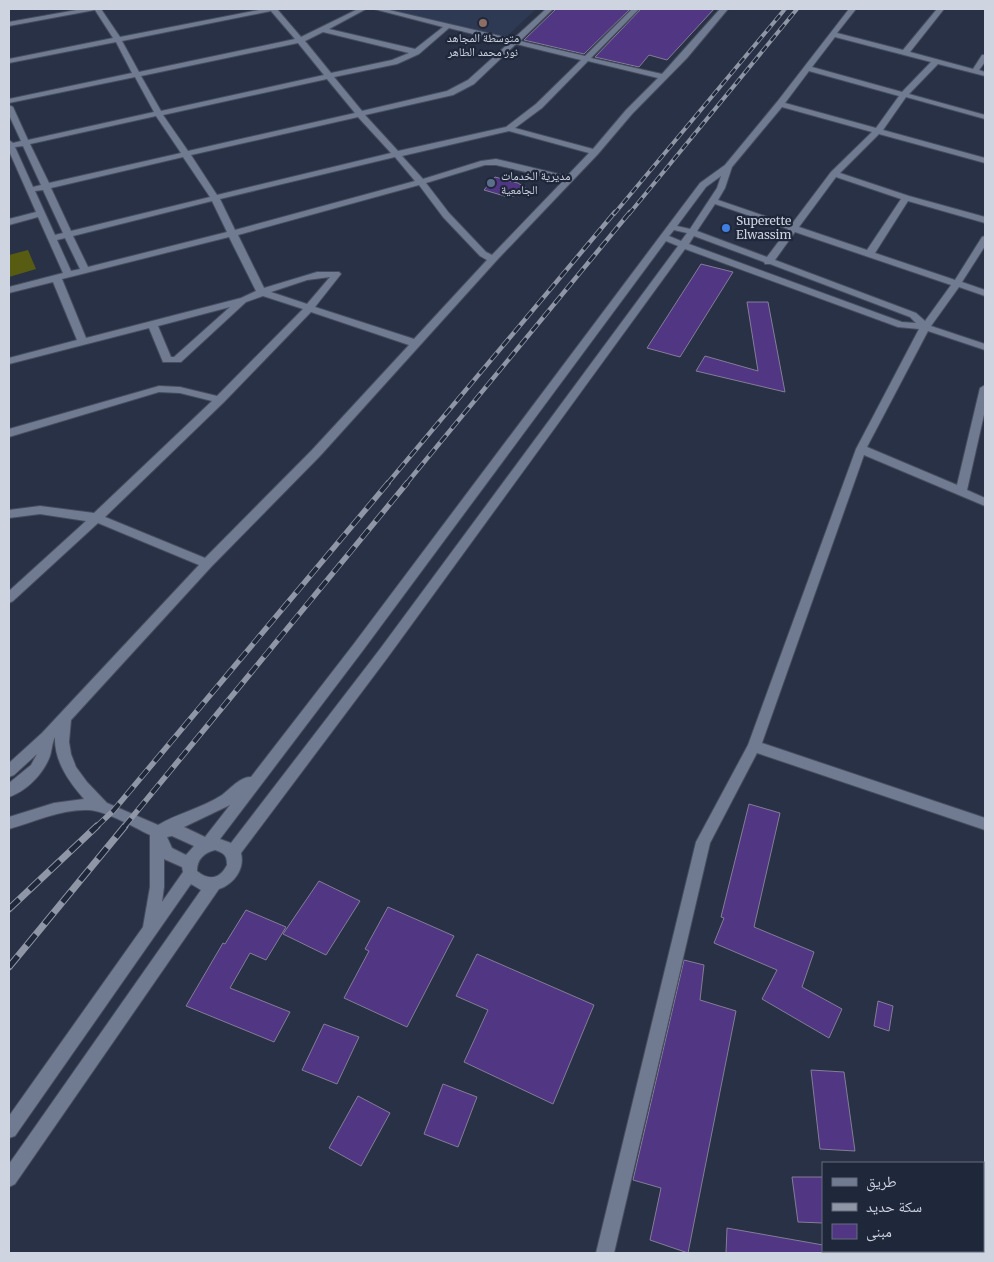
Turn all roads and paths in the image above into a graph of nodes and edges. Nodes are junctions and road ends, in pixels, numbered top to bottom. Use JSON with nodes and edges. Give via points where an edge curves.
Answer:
{"nodes":[{"id":1,"x":92,"y":9,"type":"edge"},
{"id":2,"x":98,"y":9,"type":"edge"},
{"id":3,"x":273,"y":9,"type":"edge"},
{"id":4,"x":363,"y":9,"type":"edge"},
{"id":5,"x":377,"y":9,"type":"edge"},
{"id":6,"x":550,"y":9,"type":"edge"},
{"id":7,"x":636,"y":9,"type":"edge"},
{"id":8,"x":724,"y":9,"type":"edge"},
{"id":9,"x":852,"y":9,"type":"edge"},
{"id":10,"x":941,"y":9,"type":"edge"},
{"id":11,"x":9,"y":24,"type":"edge"},
{"id":12,"x":448,"y":26,"type":"junction"},
{"id":13,"x":323,"y":30,"type":"junction"},
{"id":14,"x":832,"y":34,"type":"junction"},
{"id":15,"x":118,"y":40,"type":"junction"},
{"id":16,"x":302,"y":40,"type":"junction"},
{"id":17,"x":514,"y":42,"type":"junction"},
{"id":18,"x":416,"y":52,"type":"junction"},
{"id":19,"x":905,"y":52,"type":"junction"},
{"id":20,"x":985,"y":57,"type":"edge"},
{"id":21,"x":586,"y":60,"type":"junction"},
{"id":22,"x":9,"y":61,"type":"edge"},
{"id":23,"x":937,"y":61,"type":"junction"},
{"id":24,"x":808,"y":68,"type":"junction"},
{"id":25,"x":975,"y":71,"type":"junction"},
{"id":26,"x":135,"y":74,"type":"junction"},
{"id":27,"x":985,"y":74,"type":"edge"},
{"id":28,"x":330,"y":76,"type":"junction"},
{"id":29,"x":663,"y":77,"type":"junction"},
{"id":30,"x":904,"y":94,"type":"junction"},
{"id":31,"x":9,"y":101,"type":"edge"},
{"id":32,"x":780,"y":104,"type":"junction"},
{"id":33,"x":9,"y":107,"type":"edge"},
{"id":34,"x":158,"y":113,"type":"junction"},
{"id":35,"x":360,"y":114,"type":"junction"},
{"id":36,"x":985,"y":117,"type":"edge"},
{"id":37,"x":509,"y":129,"type":"junction"},
{"id":38,"x":877,"y":132,"type":"junction"},
{"id":39,"x":26,"y":142,"type":"junction"},
{"id":40,"x":10,"y":144,"type":"edge"},
{"id":41,"x":595,"y":152,"type":"junction"},
{"id":42,"x":185,"y":154,"type":"junction"},
{"id":43,"x":398,"y":154,"type":"junction"},
{"id":44,"x":985,"y":162,"type":"edge"},
{"id":45,"x":20,"y":167,"type":"junction"},
{"id":46,"x":728,"y":167,"type":"junction"},
{"id":47,"x":9,"y":169,"type":"edge"},
{"id":48,"x":834,"y":174,"type":"junction"},
{"id":49,"x":567,"y":179,"type":"junction"},
{"id":50,"x":421,"y":182,"type":"junction"},
{"id":51,"x":46,"y":186,"type":"junction"},
{"id":52,"x":30,"y":190,"type":"junction"},
{"id":53,"x":215,"y":198,"type":"junction"},
{"id":54,"x":906,"y":198,"type":"junction"},
{"id":55,"x":713,"y":201,"type":"junction"},
{"id":56,"x":40,"y":214,"type":"junction"},
{"id":57,"x":985,"y":220,"type":"edge"},
{"id":58,"x":9,"y":222,"type":"edge"},
{"id":59,"x":672,"y":227,"type":"junction"},
{"id":60,"x":793,"y":228,"type":"junction"},
{"id":61,"x":692,"y":232,"type":"junction"},
{"id":62,"x":234,"y":233,"type":"junction"},
{"id":63,"x":67,"y":235,"type":"junction"},
{"id":64,"x":53,"y":238,"type":"junction"},
{"id":65,"x":665,"y":238,"type":"junction"},
{"id":66,"x":985,"y":239,"type":"edge"},
{"id":67,"x":684,"y":244,"type":"junction"},
{"id":68,"x":870,"y":253,"type":"junction"},
{"id":69,"x":494,"y":258,"type":"junction"},
{"id":70,"x":768,"y":262,"type":"junction"},
{"id":71,"x":85,"y":270,"type":"junction"},
{"id":72,"x":68,"y":274,"type":"junction"},
{"id":73,"x":56,"y":278,"type":"junction"},
{"id":74,"x":958,"y":282,"type":"junction"},
{"id":75,"x":9,"y":290,"type":"edge"},
{"id":76,"x":261,"y":292,"type":"junction"},
{"id":77,"x":985,"y":293,"type":"edge"},
{"id":78,"x":244,"y":300,"type":"junction"},
{"id":79,"x":308,"y":307,"type":"junction"},
{"id":80,"x":152,"y":324,"type":"junction"},
{"id":81,"x":925,"y":326,"type":"junction"},
{"id":82,"x":83,"y":342,"type":"junction"},
{"id":83,"x":415,"y":343,"type":"junction"},
{"id":84,"x":985,"y":347,"type":"edge"},
{"id":85,"x":9,"y":361,"type":"edge"},
{"id":86,"x":985,"y":388,"type":"edge"},
{"id":87,"x":220,"y":400,"type":"junction"},
{"id":88,"x":9,"y":433,"type":"edge"},
{"id":89,"x":861,"y":449,"type":"junction"},
{"id":90,"x":961,"y":491,"type":"junction"},
{"id":91,"x":985,"y":502,"type":"edge"},
{"id":92,"x":9,"y":514,"type":"edge"},
{"id":93,"x":97,"y":518,"type":"junction"},
{"id":94,"x":206,"y":564,"type":"junction"},
{"id":95,"x":9,"y":598,"type":"edge"},
{"id":96,"x":66,"y":717,"type":"junction"},
{"id":97,"x":47,"y":738,"type":"junction"},
{"id":98,"x":754,"y":746,"type":"junction"},
{"id":99,"x":271,"y":762,"type":"junction"},
{"id":100,"x":9,"y":771,"type":"edge"},
{"id":101,"x":9,"y":791,"type":"edge"},
{"id":102,"x":102,"y":807,"type":"junction"},
{"id":103,"x":36,"y":813,"type":"junction"},
{"id":104,"x":9,"y":816,"type":"edge"},
{"id":105,"x":9,"y":823,"type":"edge"},
{"id":106,"x":985,"y":824,"type":"edge"},
{"id":107,"x":157,"y":831,"type":"junction"},
{"id":108,"x":208,"y":845,"type":"junction"},
{"id":109,"x":233,"y":852,"type":"junction"},
{"id":110,"x":190,"y":869,"type":"junction"},
{"id":111,"x":214,"y":884,"type":"junction"},
{"id":112,"x":146,"y":936,"type":"junction"},
{"id":113,"x":9,"y":1130,"type":"edge"},
{"id":114,"x":9,"y":1178,"type":"edge"},
{"id":115,"x":605,"y":1253,"type":"edge"}],
"edges":[{"from":1,"to":11,"type":"street"},
{"from":2,"to":15,"type":"street"},
{"from":3,"to":15,"type":"street"},
{"from":3,"to":16,"type":"street"},
{"from":4,"to":13,"type":"street"},
{"from":5,"to":12,"type":"street"},
{"from":6,"to":17,"type":"street"},
{"from":7,"to":21,"type":"street"},
{"from":8,"to":29,"type":"street"},
{"from":9,"to":14,"type":"street"},
{"from":10,"to":19,"type":"street"},
{"from":12,"to":17,"type":"street"},
{"from":12,"to":18,"type":"street"},
{"from":13,"to":16,"type":"street"},
{"from":13,"to":18,"type":"street"},
{"from":14,"to":19,"type":"street"},
{"from":14,"to":24,"type":"street"},
{"from":15,"to":22,"type":"street"},
{"from":15,"to":26,"type":"street"},
{"from":16,"to":26,"type":"street"},
{"from":16,"to":28,"type":"street"},
{"from":17,"to":21,"type":"street"},
{"from":17,"to":35,"type":"street","via":[[459,90]]},
{"from":18,"to":28,"type":"street","via":[[394,62]]},
{"from":19,"to":23,"type":"street"},
{"from":20,"to":25,"type":"street"},
{"from":21,"to":29,"type":"street"},
{"from":21,"to":37,"type":"street","via":[[539,106]]},
{"from":23,"to":25,"type":"street"},
{"from":23,"to":30,"type":"street"},
{"from":24,"to":30,"type":"street"},
{"from":24,"to":32,"type":"street"},
{"from":25,"to":27,"type":"street"},
{"from":26,"to":31,"type":"street"},
{"from":26,"to":34,"type":"street"},
{"from":28,"to":34,"type":"street"},
{"from":28,"to":35,"type":"street"},
{"from":29,"to":41,"type":"street"},
{"from":30,"to":36,"type":"street"},
{"from":30,"to":38,"type":"street"},
{"from":32,"to":38,"type":"street"},
{"from":32,"to":46,"type":"street"},
{"from":33,"to":39,"type":"street"},
{"from":34,"to":39,"type":"street"},
{"from":34,"to":42,"type":"street"},
{"from":35,"to":42,"type":"street"},
{"from":35,"to":43,"type":"street"},
{"from":37,"to":41,"type":"street"},
{"from":37,"to":43,"type":"street"},
{"from":38,"to":44,"type":"street"},
{"from":38,"to":48,"type":"street"},
{"from":39,"to":40,"type":"street"},
{"from":39,"to":51,"type":"street"},
{"from":40,"to":45,"type":"street"},
{"from":41,"to":49,"type":"street"},
{"from":42,"to":51,"type":"street"},
{"from":42,"to":53,"type":"street"},
{"from":43,"to":50,"type":"street"},
{"from":43,"to":53,"type":"street"},
{"from":45,"to":47,"type":"street"},
{"from":45,"to":52,"type":"street"},
{"from":46,"to":55,"type":"street"},
{"from":46,"to":59,"type":"street","via":[[704,185]]},
{"from":48,"to":54,"type":"street"},
{"from":48,"to":60,"type":"street"},
{"from":49,"to":50,"type":"street","via":[[496,162]]},
{"from":49,"to":69,"type":"street"},
{"from":50,"to":62,"type":"street"},
{"from":50,"to":69,"type":"street","via":[[446,215],[483,254]]},
{"from":51,"to":52,"type":"street"},
{"from":51,"to":63,"type":"street"},
{"from":52,"to":56,"type":"street"},
{"from":53,"to":62,"type":"street"},
{"from":53,"to":63,"type":"street"},
{"from":54,"to":57,"type":"street"},
{"from":54,"to":68,"type":"street"},
{"from":55,"to":60,"type":"street"},
{"from":55,"to":61,"type":"street"},
{"from":56,"to":58,"type":"street"},
{"from":56,"to":64,"type":"street"},
{"from":59,"to":61,"type":"street"},
{"from":59,"to":65,"type":"street"},
{"from":60,"to":68,"type":"street"},
{"from":60,"to":70,"type":"street"},
{"from":61,"to":67,"type":"street"},
{"from":61,"to":70,"type":"street"},
{"from":62,"to":71,"type":"street"},
{"from":62,"to":76,"type":"street"},
{"from":63,"to":64,"type":"street"},
{"from":63,"to":71,"type":"street"},
{"from":64,"to":72,"type":"street"},
{"from":65,"to":67,"type":"street"},
{"from":65,"to":99,"type":"street"},
{"from":66,"to":74,"type":"street"},
{"from":67,"to":81,"type":"street","via":[[901,325]]},
{"from":67,"to":109,"type":"street","via":[[384,653]]},
{"from":68,"to":74,"type":"street"},
{"from":69,"to":83,"type":"street"},
{"from":70,"to":81,"type":"street","via":[[913,315]]},
{"from":71,"to":72,"type":"street"},
{"from":72,"to":73,"type":"street"},
{"from":73,"to":75,"type":"street"},
{"from":73,"to":82,"type":"street"},
{"from":74,"to":77,"type":"street"},
{"from":74,"to":81,"type":"street"},
{"from":76,"to":78,"type":"street"},
{"from":76,"to":79,"type":"street"},
{"from":76,"to":79,"type":"street","via":[[324,274],[336,274]]},
{"from":78,"to":80,"type":"street"},
{"from":78,"to":80,"type":"street","via":[[177,360],[167,360]]},
{"from":79,"to":83,"type":"street"},
{"from":79,"to":87,"type":"street"},
{"from":80,"to":82,"type":"street"},
{"from":81,"to":84,"type":"street"},
{"from":81,"to":89,"type":"street"},
{"from":82,"to":85,"type":"street"},
{"from":83,"to":94,"type":"street","via":[[316,453]]},
{"from":86,"to":90,"type":"street"},
{"from":87,"to":88,"type":"street","via":[[180,390],[159,389]]},
{"from":87,"to":93,"type":"street"},
{"from":89,"to":90,"type":"street"},
{"from":89,"to":98,"type":"street"},
{"from":90,"to":91,"type":"street"},
{"from":92,"to":93,"type":"street","via":[[40,510]]},
{"from":93,"to":94,"type":"street"},
{"from":93,"to":95,"type":"street"},
{"from":94,"to":96,"type":"street"},
{"from":96,"to":97,"type":"street"},
{"from":96,"to":102,"type":"street","via":[[62,745],[68,761],[82,788]]},
{"from":97,"to":100,"type":"street"},
{"from":97,"to":101,"type":"street","via":[[43,760],[34,772]]},
{"from":98,"to":106,"type":"street"},
{"from":98,"to":115,"type":"street","via":[[703,842]]},
{"from":99,"to":107,"type":"street","via":[[222,803]]},
{"from":99,"to":108,"type":"street"},
{"from":102,"to":103,"type":"street","via":[[72,805]]},
{"from":102,"to":107,"type":"street"},
{"from":103,"to":104,"type":"street"},
{"from":103,"to":105,"type":"street"},
{"from":107,"to":108,"type":"street","via":[[181,832]]},
{"from":107,"to":110,"type":"street","via":[[168,853]]},
{"from":107,"to":112,"type":"street","via":[[157,887]]},
{"from":108,"to":109,"type":"street","via":[[222,845]]},
{"from":108,"to":110,"type":"street","via":[[194,854]]},
{"from":109,"to":111,"type":"street","via":[[233,871],[222,882]]},
{"from":110,"to":111,"type":"street","via":[[200,883]]},
{"from":110,"to":112,"type":"street"},
{"from":111,"to":114,"type":"street"},
{"from":112,"to":113,"type":"street"}]}
